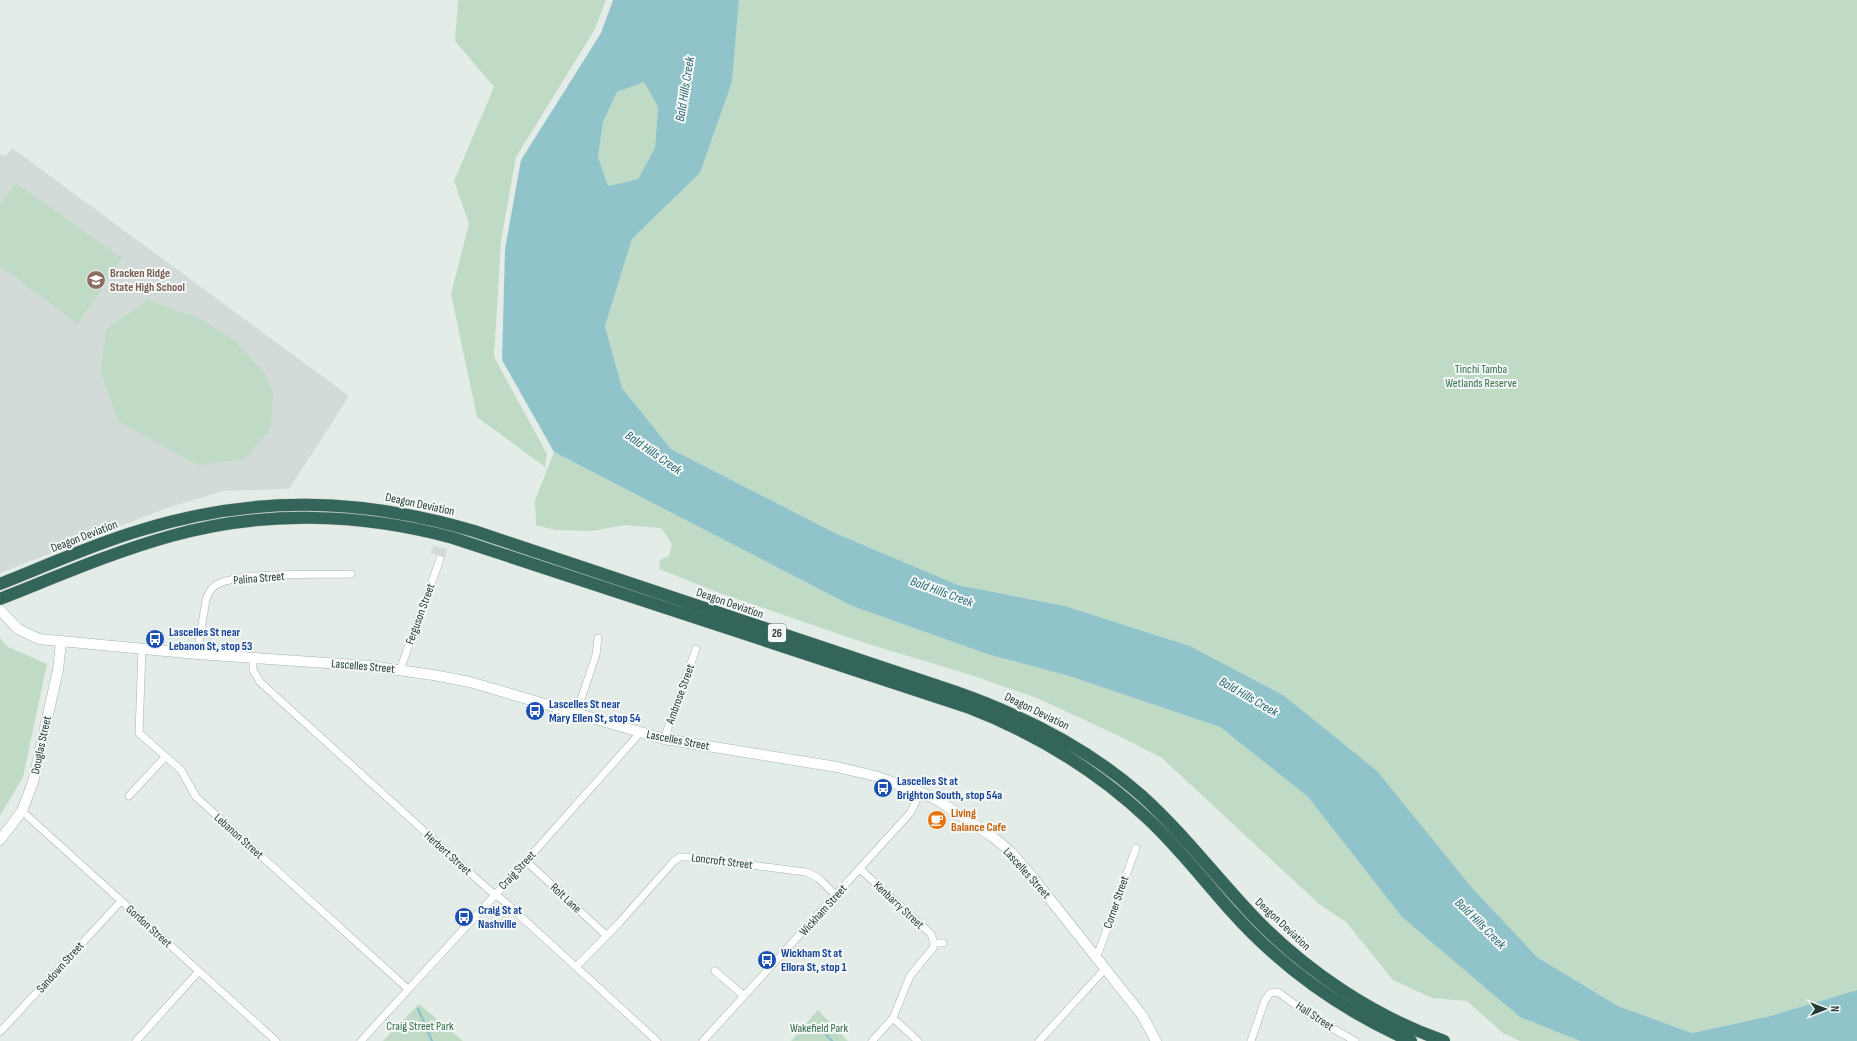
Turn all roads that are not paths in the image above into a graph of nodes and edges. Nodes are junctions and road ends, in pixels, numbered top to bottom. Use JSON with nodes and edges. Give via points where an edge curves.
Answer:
{"nodes":[{"id":1,"x":440,"y":559,"type":"dead end"},
{"id":2,"x":351,"y":574,"type":"dead end"},
{"id":3,"x":0,"y":584,"type":"edge"},
{"id":4,"x":0,"y":599,"type":"edge"},
{"id":5,"x":2,"y":613,"type":"edge"},
{"id":6,"x":598,"y":638,"type":"dead end"},
{"id":7,"x":61,"y":642,"type":"junction"},
{"id":8,"x":142,"y":649,"type":"junction"},
{"id":9,"x":696,"y":649,"type":"dead end"},
{"id":10,"x":198,"y":654,"type":"junction"},
{"id":11,"x":253,"y":658,"type":"junction"},
{"id":12,"x":400,"y":670,"type":"junction"},
{"id":13,"x":576,"y":714,"type":"junction"},
{"id":14,"x":640,"y":733,"type":"junction"},
{"id":15,"x":664,"y":739,"type":"junction"},
{"id":16,"x":165,"y":757,"type":"junction"},
{"id":17,"x":920,"y":792,"type":"junction"},
{"id":18,"x":129,"y":796,"type":"dead end"},
{"id":19,"x":22,"y":811,"type":"junction"},
{"id":20,"x":0,"y":840,"type":"edge"},
{"id":21,"x":1136,"y":848,"type":"dead end"},
{"id":22,"x":526,"y":861,"type":"junction"},
{"id":23,"x":860,"y":869,"type":"junction"},
{"id":24,"x":494,"y":894,"type":"junction"},
{"id":25,"x":836,"y":895,"type":"junction"},
{"id":26,"x":121,"y":901,"type":"junction"},
{"id":27,"x":606,"y":935,"type":"junction"},
{"id":28,"x":934,"y":943,"type":"junction"},
{"id":29,"x":943,"y":943,"type":"dead end"},
{"id":30,"x":1095,"y":955,"type":"junction"},
{"id":31,"x":576,"y":967,"type":"junction"},
{"id":32,"x":1105,"y":969,"type":"junction"},
{"id":33,"x":199,"y":971,"type":"junction"},
{"id":34,"x":715,"y":971,"type":"dead end"},
{"id":35,"x":408,"y":989,"type":"junction"},
{"id":36,"x":744,"y":996,"type":"junction"},
{"id":37,"x":893,"y":1018,"type":"junction"},
{"id":38,"x":0,"y":1032,"type":"edge"},
{"id":39,"x":136,"y":1041,"type":"edge"},
{"id":40,"x":276,"y":1041,"type":"edge"},
{"id":41,"x":361,"y":1041,"type":"edge"},
{"id":42,"x":657,"y":1041,"type":"edge"},
{"id":43,"x":703,"y":1041,"type":"edge"},
{"id":44,"x":872,"y":1041,"type":"edge"},
{"id":45,"x":918,"y":1041,"type":"edge"},
{"id":46,"x":1039,"y":1041,"type":"edge"},
{"id":47,"x":1156,"y":1041,"type":"edge"},
{"id":48,"x":1251,"y":1041,"type":"edge"},
{"id":49,"x":1355,"y":1041,"type":"edge"},
{"id":50,"x":1412,"y":1041,"type":"edge"},
{"id":51,"x":1444,"y":1041,"type":"edge"}],
"edges":[{"from":1,"to":12,"type":"street","name":"Ferguson Street"},
{"from":2,"to":10,"type":"street","name":"Palina Street","via":[[254,576],[215,586],[206,600]]},
{"from":3,"to":51,"type":"highway","name":"Deagon Deviation","number":"26","via":[[136,531],[192,516],[244,507],[293,504],[367,507],[422,517],[474,531],[979,700],[1044,729],[1089,756],[1140,795],[1185,838],[1255,918],[1300,959],[1338,987],[1377,1010],[1404,1025]]},
{"from":4,"to":50,"type":"highway","name":"Deagon Deviation","number":"26","via":[[144,544],[224,524],[276,519],[330,518],[404,526],[453,538],[967,707],[1033,736],[1082,766],[1128,801],[1167,838],[1245,925],[1298,974],[1353,1011]]},
{"from":5,"to":7,"type":"street","name":"Lascelles Street","via":[[27,634],[39,639]]},
{"from":6,"to":13,"type":"street","via":[[596,655]]},
{"from":7,"to":8,"type":"street","name":"Lascelles Street"},
{"from":7,"to":19,"type":"street","name":"Douglas Street","via":[[58,670],[34,782]]},
{"from":8,"to":10,"type":"street","name":"Lascelles Street"},
{"from":8,"to":16,"type":"street","name":"Lebanon Street","via":[[140,733]]},
{"from":9,"to":15,"type":"street","name":"Ambrose Street"},
{"from":10,"to":11,"type":"street","name":"Lascelles Street"},
{"from":11,"to":12,"type":"street","name":"Lascelles Street"},
{"from":11,"to":24,"type":"street","name":"Herbert Street","via":[[253,670],[260,682]]},
{"from":12,"to":13,"type":"street","name":"Lascelles Street","via":[[470,682]]},
{"from":13,"to":14,"type":"street","name":"Lascelles Street"},
{"from":14,"to":15,"type":"street","name":"Lascelles Street"},
{"from":14,"to":22,"type":"street","name":"Craig Street"},
{"from":15,"to":17,"type":"street","name":"Lascelles Street","via":[[844,768]]},
{"from":16,"to":18,"type":"street"},
{"from":16,"to":35,"type":"street","name":"Lebanon Street","via":[[185,776],[196,797]]},
{"from":17,"to":23,"type":"street","name":"Wickham Street","via":[[911,812]]},
{"from":17,"to":30,"type":"street","name":"Lascelles Street","via":[[955,810],[1011,852]]},
{"from":19,"to":20,"type":"street","name":"Douglas Street"},
{"from":19,"to":26,"type":"street","name":"Gordon Street"},
{"from":21,"to":30,"type":"street","name":"Corner Street","via":[[1099,951]]},
{"from":22,"to":24,"type":"street","name":"Craig Street"},
{"from":22,"to":27,"type":"street","name":"Rolt Lane"},
{"from":23,"to":25,"type":"street","name":"Wickham Street"},
{"from":23,"to":28,"type":"street","name":"Kenbarry Street","via":[[931,934]]},
{"from":24,"to":31,"type":"street","name":"Herbert Street"},
{"from":24,"to":35,"type":"street","name":"Craig Street"},
{"from":25,"to":27,"type":"street","name":"Loncroft Street","via":[[818,878],[806,872],[680,857]]},
{"from":25,"to":36,"type":"street","name":"Wickham Street"},
{"from":26,"to":33,"type":"street","name":"Gordon Street"},
{"from":26,"to":38,"type":"street","name":"Sandown Street"},
{"from":27,"to":31,"type":"street","name":"Loncroft Street"},
{"from":28,"to":29,"type":"street"},
{"from":28,"to":37,"type":"street","via":[[931,952],[910,976]]},
{"from":30,"to":32,"type":"street","name":"Lascelles Street"},
{"from":31,"to":42,"type":"street","name":"Herbert Street"},
{"from":32,"to":46,"type":"street"},
{"from":32,"to":47,"type":"street","name":"Lascelles Street","via":[[1142,1015]]},
{"from":33,"to":39,"type":"street"},
{"from":33,"to":40,"type":"street","name":"Gordon Street"},
{"from":34,"to":36,"type":"street"},
{"from":35,"to":41,"type":"street","name":"Craig Street"},
{"from":36,"to":43,"type":"street","name":"Wickham Street"},
{"from":37,"to":44,"type":"street"},
{"from":37,"to":45,"type":"street"},
{"from":48,"to":49,"type":"street","name":"Hall Street","via":[[1264,1000],[1274,992],[1282,993],[1309,1015]]}]}
